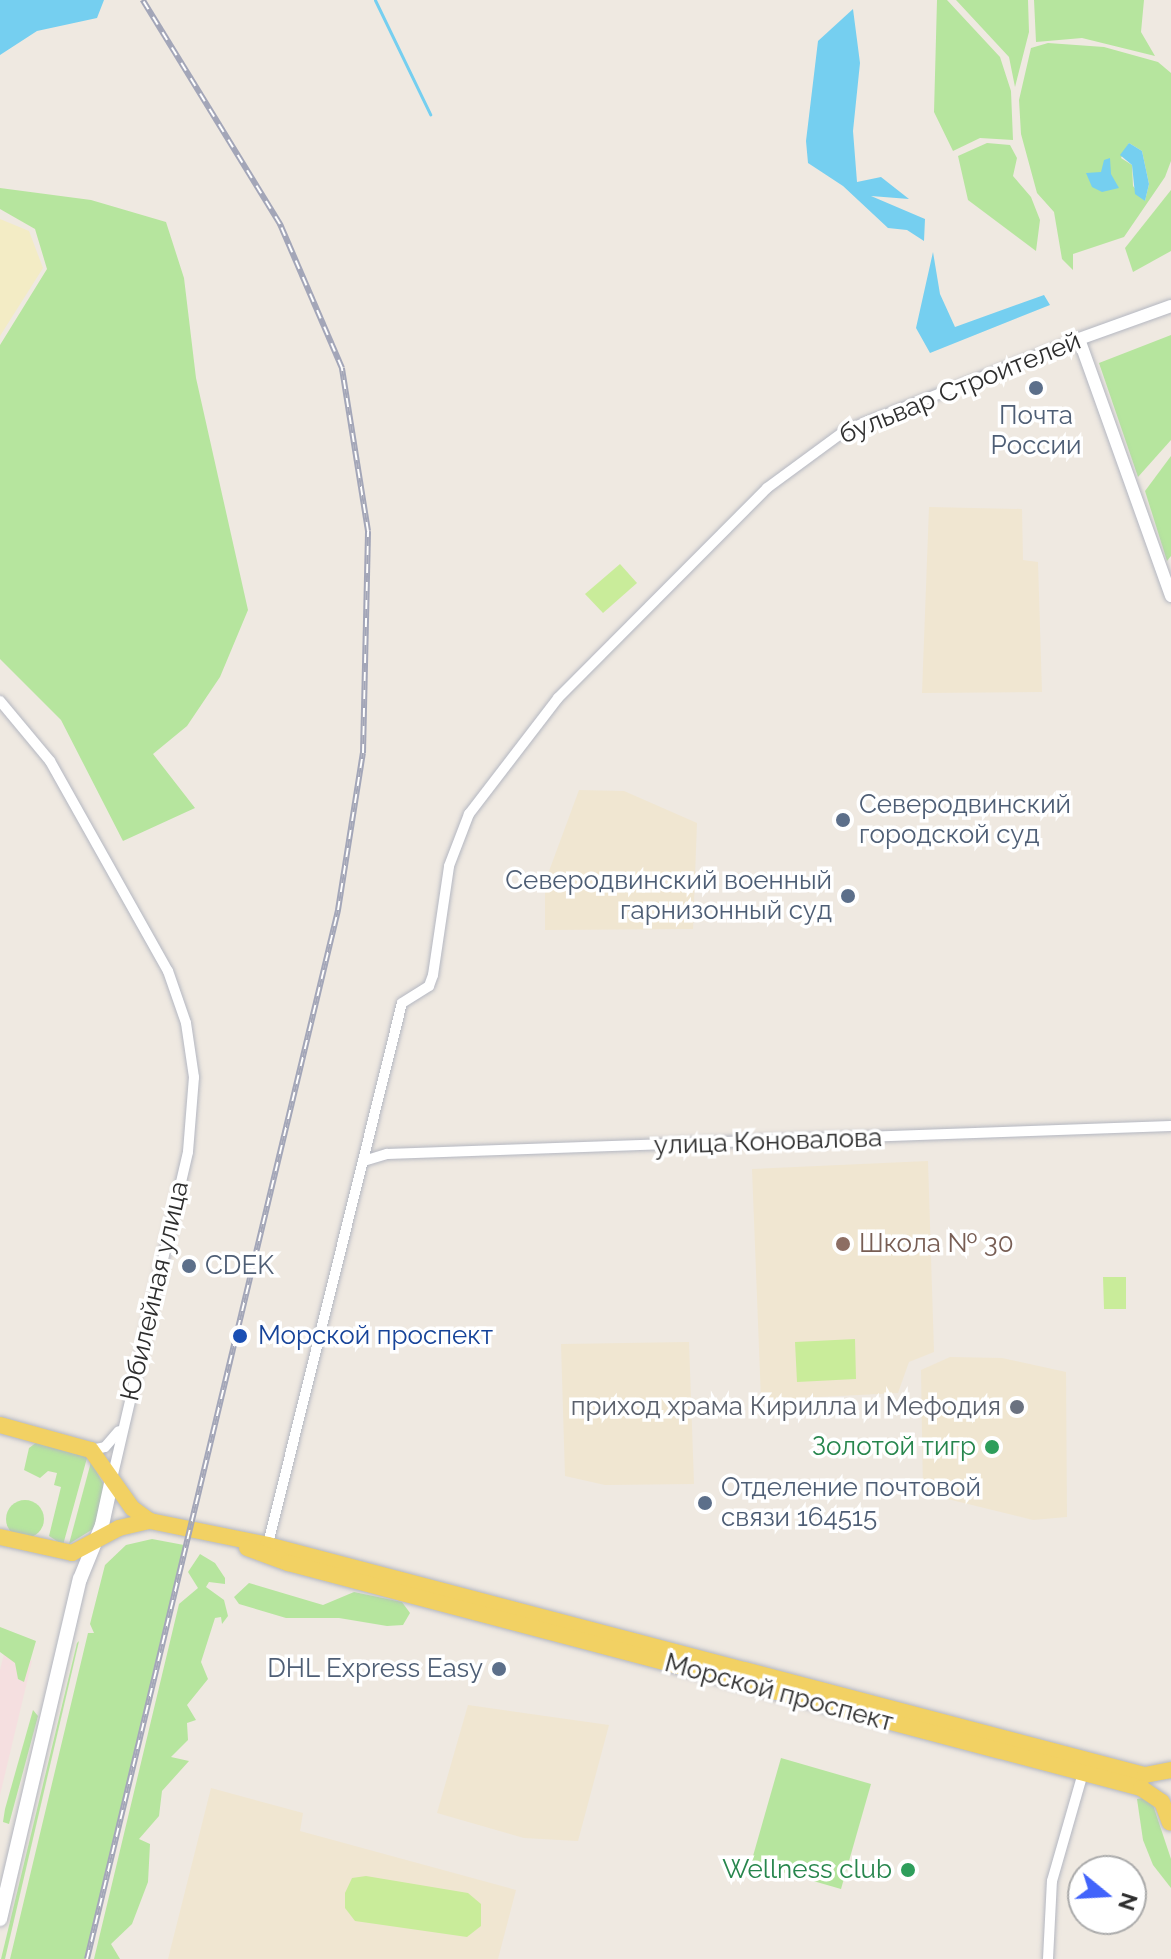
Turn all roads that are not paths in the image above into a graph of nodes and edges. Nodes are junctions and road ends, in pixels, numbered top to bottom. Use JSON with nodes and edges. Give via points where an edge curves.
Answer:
{"nodes":[{"id":1,"x":1171,"y":306,"type":"edge"},
{"id":2,"x":1079,"y":339,"type":"junction"},
{"id":3,"x":1171,"y":596,"type":"edge"},
{"id":4,"x":0,"y":701,"type":"edge"},
{"id":5,"x":1171,"y":1126,"type":"edge"},
{"id":6,"x":367,"y":1160,"type":"junction"},
{"id":7,"x":0,"y":1425,"type":"edge"},
{"id":8,"x":123,"y":1426,"type":"junction"},
{"id":9,"x":91,"y":1450,"type":"junction"},
{"id":10,"x":112,"y":1479,"type":"junction"},
{"id":11,"x":150,"y":1521,"type":"junction"},
{"id":12,"x":0,"y":1537,"type":"edge"},
{"id":13,"x":93,"y":1543,"type":"junction"},
{"id":14,"x":266,"y":1551,"type":"junction"},
{"id":15,"x":64,"y":1554,"type":"junction"},
{"id":16,"x":80,"y":1579,"type":"junction"},
{"id":17,"x":1085,"y":1766,"type":"junction"},
{"id":18,"x":1171,"y":1770,"type":"edge"},
{"id":19,"x":1171,"y":1791,"type":"edge"},
{"id":20,"x":1170,"y":1825,"type":"edge"},
{"id":21,"x":0,"y":1919,"type":"edge"},
{"id":22,"x":1048,"y":1959,"type":"edge"}],
"edges":[{"from":1,"to":2,"type":"street","name":"бульвар Строителей"},
{"from":2,"to":3,"type":"street"},
{"from":2,"to":6,"type":"street","name":"бульвар Строителей","via":[[833,438],[767,488],[558,698],[469,814],[449,866],[433,975],[429,986],[402,1003]]},
{"from":4,"to":8,"type":"street","name":"Юбилейная улица","via":[[50,761],[168,971],[186,1023],[194,1077],[188,1152]]},
{"from":5,"to":6,"type":"street","name":"улица Коновалова","via":[[387,1154]]},
{"from":6,"to":14,"type":"street","name":"бульвар Строителей"},
{"from":7,"to":9,"type":"main road"},
{"from":8,"to":9,"type":"street","via":[[111,1443]]},
{"from":8,"to":10,"type":"street","name":"Юбилейная улица"},
{"from":9,"to":10,"type":"main road"},
{"from":10,"to":11,"type":"main road","via":[[132,1508]]},
{"from":10,"to":13,"type":"main road","name":"Юбилейная улица"},
{"from":11,"to":13,"type":"main road","via":[[126,1525]]},
{"from":11,"to":14,"type":"main road","name":"Морской проспект"},
{"from":12,"to":15,"type":"main road"},
{"from":13,"to":15,"type":"main road"},
{"from":13,"to":16,"type":"main road","name":"Юбилейная улица"},
{"from":14,"to":17,"type":"main road","name":"Морской проспект"},
{"from":15,"to":16,"type":"main road"},
{"from":16,"to":21,"type":"main road","name":"Юбилейная улица"},
{"from":17,"to":18,"type":"main road","name":"Морской проспект","via":[[1145,1775]]},
{"from":17,"to":20,"type":"main road","name":"Морской проспект","via":[[1153,1793]]},
{"from":17,"to":22,"type":"street","via":[[1052,1881]]},
{"from":19,"to":20,"type":"main road"}]}
